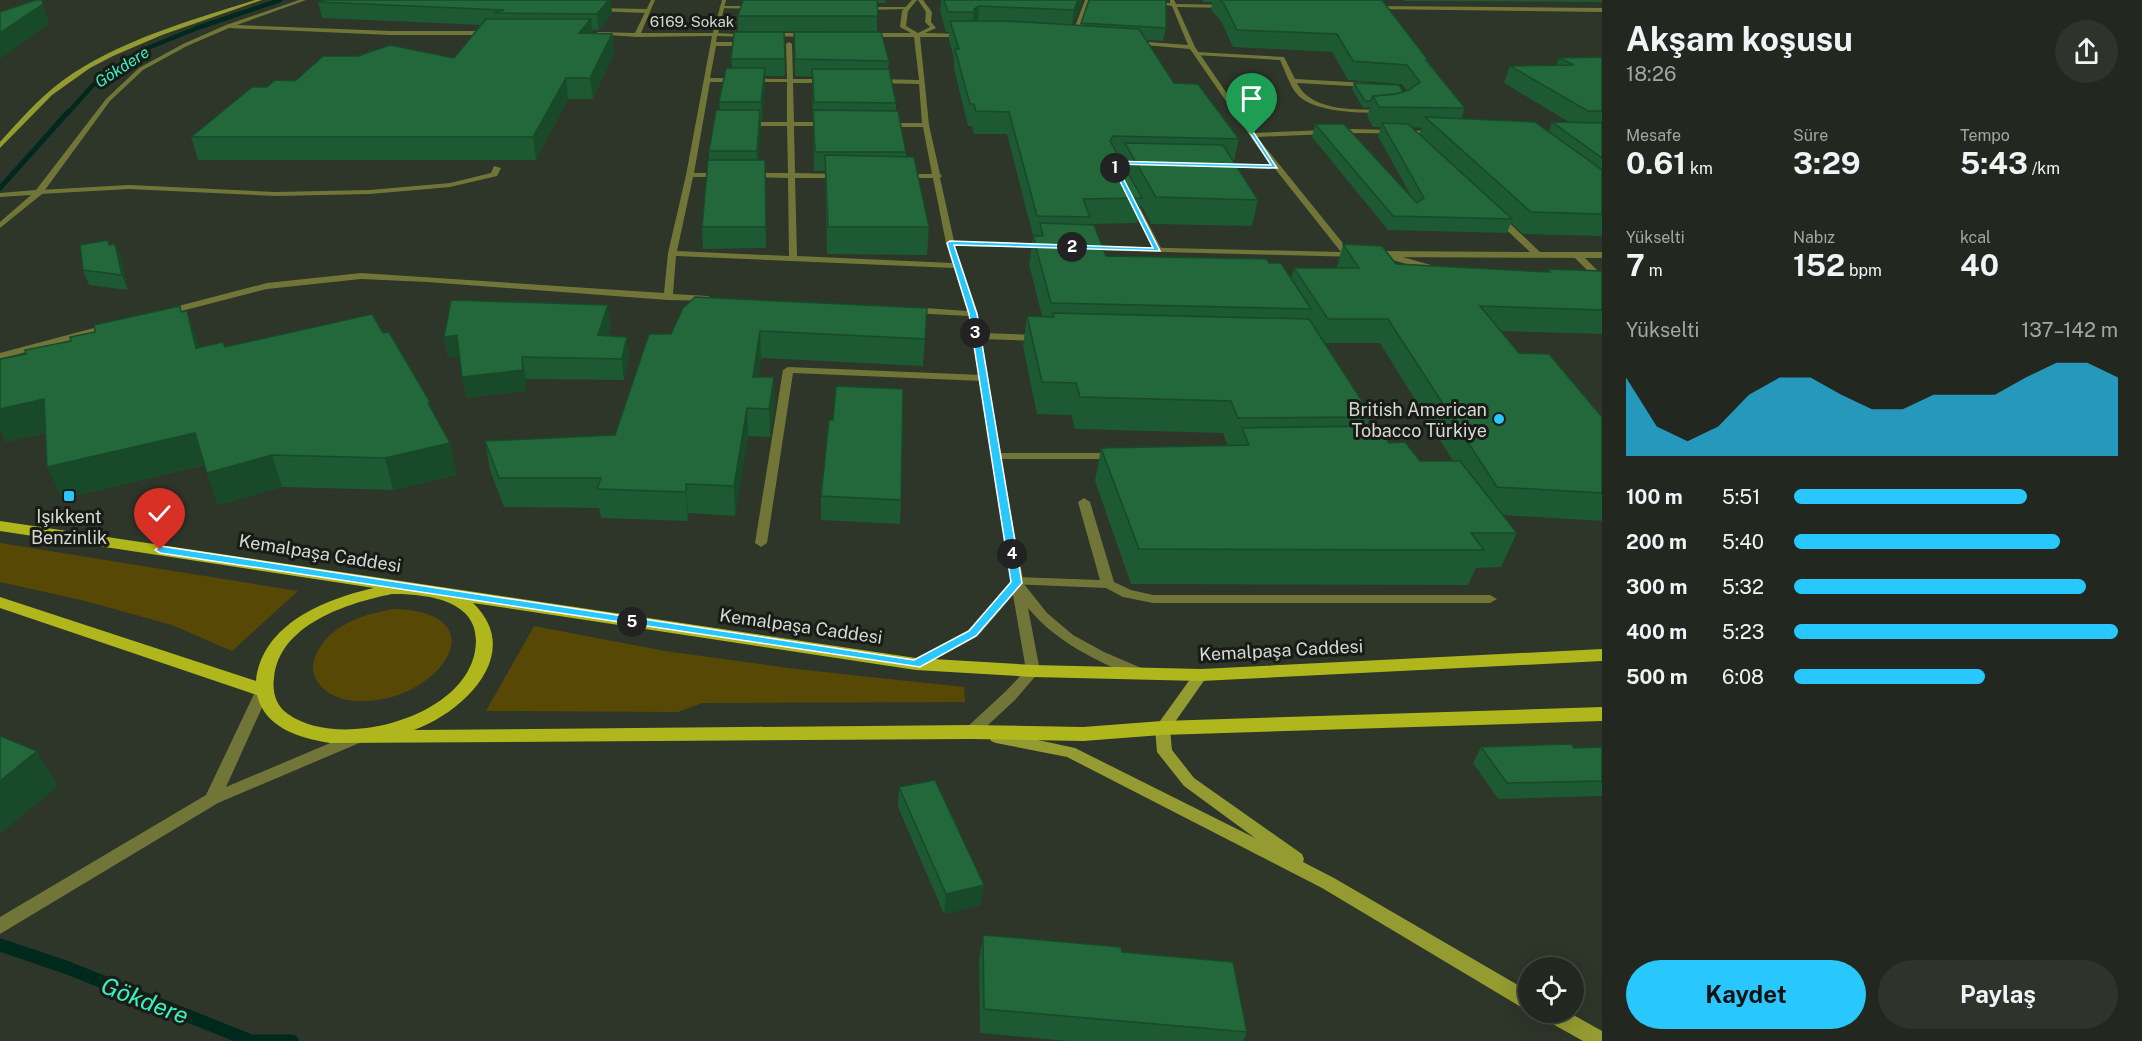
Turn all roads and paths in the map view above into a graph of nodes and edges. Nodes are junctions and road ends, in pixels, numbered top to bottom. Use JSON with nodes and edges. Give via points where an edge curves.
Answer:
{"nodes":[{"id":1,"x":260,"y":0,"type":"edge"},
{"id":2,"x":304,"y":0,"type":"edge"},
{"id":3,"x":652,"y":0,"type":"edge"},
{"id":4,"x":915,"y":0,"type":"edge"},
{"id":5,"x":920,"y":0,"type":"edge"},
{"id":6,"x":1081,"y":0,"type":"edge"},
{"id":7,"x":1086,"y":0,"type":"edge"},
{"id":8,"x":1136,"y":0,"type":"edge"},
{"id":9,"x":1415,"y":0,"type":"edge"},
{"id":10,"x":1173,"y":2,"type":"edge"},
{"id":11,"x":722,"y":4,"type":"edge"},
{"id":12,"x":1233,"y":6,"type":"edge"},
{"id":13,"x":768,"y":8,"type":"edge"},
{"id":14,"x":1372,"y":8,"type":"edge"},
{"id":15,"x":861,"y":9,"type":"edge"},
{"id":16,"x":907,"y":9,"type":"junction"},
{"id":17,"x":1430,"y":9,"type":"junction"},
{"id":18,"x":589,"y":10,"type":"edge"},
{"id":19,"x":1602,"y":10,"type":"edge"},
{"id":20,"x":647,"y":11,"type":"junction"},
{"id":21,"x":228,"y":26,"type":"junction"},
{"id":22,"x":496,"y":33,"type":"edge"},
{"id":23,"x":590,"y":34,"type":"edge"},
{"id":24,"x":637,"y":34,"type":"junction"},
{"id":25,"x":715,"y":35,"type":"junction"},
{"id":26,"x":751,"y":35,"type":"edge"},
{"id":27,"x":762,"y":35,"type":"edge"},
{"id":28,"x":810,"y":35,"type":"edge"},
{"id":29,"x":858,"y":35,"type":"edge"},
{"id":30,"x":917,"y":35,"type":"junction"},
{"id":31,"x":971,"y":35,"type":"edge"},
{"id":32,"x":1075,"y":40,"type":"edge"},
{"id":33,"x":1122,"y":43,"type":"edge"},
{"id":34,"x":714,"y":44,"type":"junction"},
{"id":35,"x":757,"y":44,"type":"edge"},
{"id":36,"x":778,"y":44,"type":"edge"},
{"id":37,"x":789,"y":44,"type":"junction"},
{"id":38,"x":800,"y":44,"type":"edge"},
{"id":39,"x":1192,"y":47,"type":"junction"},
{"id":40,"x":1197,"y":54,"type":"junction"},
{"id":41,"x":707,"y":80,"type":"junction"},
{"id":42,"x":790,"y":81,"type":"junction"},
{"id":43,"x":838,"y":81,"type":"edge"},
{"id":44,"x":873,"y":81,"type":"edge"},
{"id":45,"x":1294,"y":81,"type":"junction"},
{"id":46,"x":920,"y":82,"type":"junction"},
{"id":47,"x":1377,"y":85,"type":"edge"},
{"id":48,"x":1391,"y":110,"type":"edge"},
{"id":49,"x":699,"y":124,"type":"junction"},
{"id":50,"x":711,"y":124,"type":"edge"},
{"id":51,"x":734,"y":124,"type":"edge"},
{"id":52,"x":791,"y":124,"type":"junction"},
{"id":53,"x":836,"y":124,"type":"edge"},
{"id":54,"x":881,"y":125,"type":"edge"},
{"id":55,"x":926,"y":125,"type":"junction"},
{"id":56,"x":1407,"y":132,"type":"junction"},
{"id":57,"x":1440,"y":132,"type":"edge"},
{"id":58,"x":1252,"y":135,"type":"junction"},
{"id":59,"x":1416,"y":140,"type":"edge"},
{"id":60,"x":0,"y":146,"type":"edge"},
{"id":61,"x":1217,"y":165,"type":"edge"},
{"id":62,"x":1275,"y":166,"type":"junction"},
{"id":63,"x":497,"y":168,"type":"dead end"},
{"id":64,"x":690,"y":175,"type":"junction"},
{"id":65,"x":735,"y":175,"type":"edge"},
{"id":66,"x":747,"y":175,"type":"edge"},
{"id":67,"x":792,"y":175,"type":"junction"},
{"id":68,"x":848,"y":176,"type":"edge"},
{"id":69,"x":893,"y":176,"type":"edge"},
{"id":70,"x":938,"y":176,"type":"junction"},
{"id":71,"x":39,"y":192,"type":"junction"},
{"id":72,"x":1128,"y":192,"type":"edge"},
{"id":73,"x":0,"y":195,"type":"edge"},
{"id":74,"x":1494,"y":213,"type":"edge"},
{"id":75,"x":0,"y":226,"type":"edge"},
{"id":76,"x":950,"y":243,"type":"junction"},
{"id":77,"x":1054,"y":247,"type":"edge"},
{"id":78,"x":1077,"y":247,"type":"edge"},
{"id":79,"x":1158,"y":250,"type":"junction"},
{"id":80,"x":672,"y":253,"type":"junction"},
{"id":81,"x":1256,"y":253,"type":"junction"},
{"id":82,"x":1381,"y":254,"type":"junction"},
{"id":83,"x":1537,"y":254,"type":"junction"},
{"id":84,"x":1576,"y":254,"type":"junction"},
{"id":85,"x":1348,"y":255,"type":"junction"},
{"id":86,"x":1602,"y":255,"type":"edge"},
{"id":87,"x":793,"y":258,"type":"junction"},
{"id":88,"x":1262,"y":263,"type":"edge"},
{"id":89,"x":958,"y":266,"type":"junction"},
{"id":90,"x":1442,"y":271,"type":"edge"},
{"id":91,"x":1590,"y":279,"type":"edge"},
{"id":92,"x":668,"y":297,"type":"junction"},
{"id":93,"x":715,"y":299,"type":"edge"},
{"id":94,"x":902,"y":310,"type":"edge"},
{"id":95,"x":161,"y":314,"type":"edge"},
{"id":96,"x":973,"y":314,"type":"junction"},
{"id":97,"x":115,"y":326,"type":"edge"},
{"id":98,"x":976,"y":336,"type":"junction"},
{"id":99,"x":1046,"y":338,"type":"edge"},
{"id":100,"x":0,"y":356,"type":"edge"},
{"id":101,"x":982,"y":378,"type":"junction"},
{"id":102,"x":995,"y":456,"type":"junction"},
{"id":103,"x":1125,"y":456,"type":"edge"},
{"id":104,"x":1084,"y":502,"type":"dead end"},
{"id":105,"x":0,"y":526,"type":"edge"},
{"id":106,"x":761,"y":543,"type":"dead end"},
{"id":107,"x":1016,"y":582,"type":"junction"},
{"id":108,"x":1108,"y":584,"type":"junction"},
{"id":109,"x":423,"y":590,"type":"junction"},
{"id":110,"x":1490,"y":599,"type":"dead end"},
{"id":111,"x":0,"y":602,"type":"edge"},
{"id":112,"x":1602,"y":656,"type":"edge"},
{"id":113,"x":916,"y":664,"type":"junction"},
{"id":114,"x":1033,"y":671,"type":"junction"},
{"id":115,"x":1142,"y":675,"type":"junction"},
{"id":116,"x":1201,"y":675,"type":"junction"},
{"id":117,"x":263,"y":690,"type":"junction"},
{"id":118,"x":1602,"y":714,"type":"edge"},
{"id":119,"x":1162,"y":728,"type":"junction"},
{"id":120,"x":971,"y":732,"type":"junction"},
{"id":121,"x":360,"y":737,"type":"junction"},
{"id":122,"x":212,"y":800,"type":"junction"},
{"id":123,"x":1328,"y":883,"type":"junction"},
{"id":124,"x":0,"y":926,"type":"edge"},
{"id":125,"x":1518,"y":995,"type":"edge"},
{"id":126,"x":1569,"y":1023,"type":"edge"},
{"id":127,"x":1601,"y":1041,"type":"edge"}],
"edges":[{"from":1,"to":60,"type":"main road","via":[[101,58],[63,83]]},
{"from":2,"to":21,"type":"street"},
{"from":3,"to":20,"type":"street"},
{"from":4,"to":16,"type":"street"},
{"from":5,"to":30,"type":"street","via":[[929,12],[928,22],[933,28]]},
{"from":6,"to":7,"type":"street"},
{"from":7,"to":32,"type":"street","via":[[1075,34],[1063,36]]},
{"from":8,"to":10,"type":"street"},
{"from":9,"to":17,"type":"street"},
{"from":10,"to":12,"type":"street"},
{"from":10,"to":39,"type":"street"},
{"from":11,"to":13,"type":"street"},
{"from":11,"to":25,"type":"street"},
{"from":14,"to":17,"type":"street"},
{"from":15,"to":16,"type":"street"},
{"from":16,"to":30,"type":"street","via":[[903,27]]},
{"from":17,"to":19,"type":"street"},
{"from":18,"to":20,"type":"street"},
{"from":20,"to":24,"type":"street"},
{"from":21,"to":22,"type":"street"},
{"from":21,"to":71,"type":"street","via":[[141,69],[108,100]]},
{"from":23,"to":24,"type":"street","name":"6169. Sokak"},
{"from":24,"to":25,"type":"street","name":"6169. Sokak"},
{"from":25,"to":26,"type":"street","name":"6169. Sokak"},
{"from":25,"to":34,"type":"street"},
{"from":27,"to":28,"type":"street"},
{"from":29,"to":30,"type":"street"},
{"from":30,"to":31,"type":"street"},
{"from":30,"to":46,"type":"street"},
{"from":33,"to":39,"type":"street"},
{"from":34,"to":35,"type":"street","name":"6169. Sokak"},
{"from":34,"to":41,"type":"street"},
{"from":36,"to":37,"type":"street"},
{"from":37,"to":38,"type":"street"},
{"from":37,"to":42,"type":"street"},
{"from":39,"to":40,"type":"street"},
{"from":40,"to":45,"type":"street","via":[[1282,58]]},
{"from":40,"to":58,"type":"street"},
{"from":41,"to":42,"type":"street"},
{"from":41,"to":49,"type":"street"},
{"from":42,"to":43,"type":"street"},
{"from":42,"to":52,"type":"street"},
{"from":44,"to":46,"type":"street"},
{"from":45,"to":47,"type":"street"},
{"from":45,"to":48,"type":"street","via":[[1300,94],[1319,103],[1360,111]]},
{"from":46,"to":55,"type":"street"},
{"from":49,"to":50,"type":"street"},
{"from":49,"to":64,"type":"street"},
{"from":51,"to":52,"type":"street"},
{"from":52,"to":53,"type":"street"},
{"from":52,"to":67,"type":"street"},
{"from":54,"to":55,"type":"street"},
{"from":55,"to":70,"type":"street"},
{"from":56,"to":57,"type":"street"},
{"from":56,"to":58,"type":"street"},
{"from":56,"to":59,"type":"street"},
{"from":58,"to":62,"type":"street"},
{"from":61,"to":62,"type":"street"},
{"from":62,"to":85,"type":"street"},
{"from":63,"to":71,"type":"street","via":[[494,174],[450,185],[370,192],[275,194],[129,187]]},
{"from":64,"to":65,"type":"street"},
{"from":64,"to":80,"type":"street"},
{"from":66,"to":67,"type":"street"},
{"from":67,"to":68,"type":"street"},
{"from":67,"to":87,"type":"street"},
{"from":69,"to":70,"type":"street"},
{"from":70,"to":76,"type":"street"},
{"from":71,"to":73,"type":"street"},
{"from":71,"to":75,"type":"street"},
{"from":72,"to":79,"type":"street"},
{"from":74,"to":83,"type":"street"},
{"from":76,"to":77,"type":"street"},
{"from":76,"to":89,"type":"street"},
{"from":78,"to":79,"type":"street"},
{"from":79,"to":81,"type":"street"},
{"from":80,"to":87,"type":"street"},
{"from":80,"to":92,"type":"street"},
{"from":81,"to":85,"type":"street"},
{"from":81,"to":88,"type":"street"},
{"from":82,"to":83,"type":"street"},
{"from":82,"to":85,"type":"street"},
{"from":82,"to":90,"type":"street"},
{"from":83,"to":84,"type":"street"},
{"from":84,"to":86,"type":"street"},
{"from":84,"to":91,"type":"street","via":[[1602,280]]},
{"from":87,"to":89,"type":"street"},
{"from":89,"to":96,"type":"street"},
{"from":92,"to":93,"type":"street"},
{"from":92,"to":95,"type":"street","via":[[361,276],[267,286]]},
{"from":94,"to":96,"type":"street"},
{"from":96,"to":98,"type":"street"},
{"from":97,"to":100,"type":"street"},
{"from":98,"to":99,"type":"street"},
{"from":98,"to":101,"type":"street"},
{"from":101,"to":102,"type":"street"},
{"from":101,"to":106,"type":"street","via":[[788,370]]},
{"from":102,"to":103,"type":"street"},
{"from":102,"to":107,"type":"street"},
{"from":104,"to":108,"type":"street"},
{"from":105,"to":109,"type":"main road","name":"Kemalpaşa Caddesi"},
{"from":107,"to":108,"type":"street"},
{"from":107,"to":113,"type":"street","via":[[973,633]]},
{"from":107,"to":114,"type":"street"},
{"from":107,"to":115,"type":"street","via":[[1059,632]]},
{"from":108,"to":110,"type":"street","via":[[1128,594],[1154,599]]},
{"from":109,"to":113,"type":"main road","name":"Kemalpaşa Caddesi"},
{"from":109,"to":117,"type":"main road","via":[[392,589],[360,595],[329,606],[302,622],[280,643],[266,666]]},
{"from":109,"to":121,"type":"main road","via":[[450,596],[471,608],[483,626],[486,646],[479,670],[461,693],[432,714],[398,729]]},
{"from":111,"to":117,"type":"main road"},
{"from":112,"to":116,"type":"main road","name":"Kemalpaşa Caddesi"},
{"from":113,"to":114,"type":"main road","name":"Kemalpaşa Caddesi"},
{"from":114,"to":115,"type":"main road","name":"Kemalpaşa Caddesi"},
{"from":114,"to":120,"type":"street"},
{"from":115,"to":116,"type":"main road","name":"Kemalpaşa Caddesi"},
{"from":116,"to":119,"type":"main road"},
{"from":117,"to":121,"type":"main road","via":[[272,711],[294,727],[323,736]]},
{"from":117,"to":122,"type":"street"},
{"from":118,"to":119,"type":"main road"},
{"from":119,"to":120,"type":"main road","via":[[1083,734]]},
{"from":119,"to":123,"type":"main road","via":[[1165,752],[1189,782]]},
{"from":120,"to":121,"type":"main road"},
{"from":120,"to":123,"type":"main road","via":[[1070,752]]},
{"from":121,"to":122,"type":"street"},
{"from":122,"to":124,"type":"street"},
{"from":123,"to":125,"type":"main road"},
{"from":126,"to":127,"type":"main road"}]}
